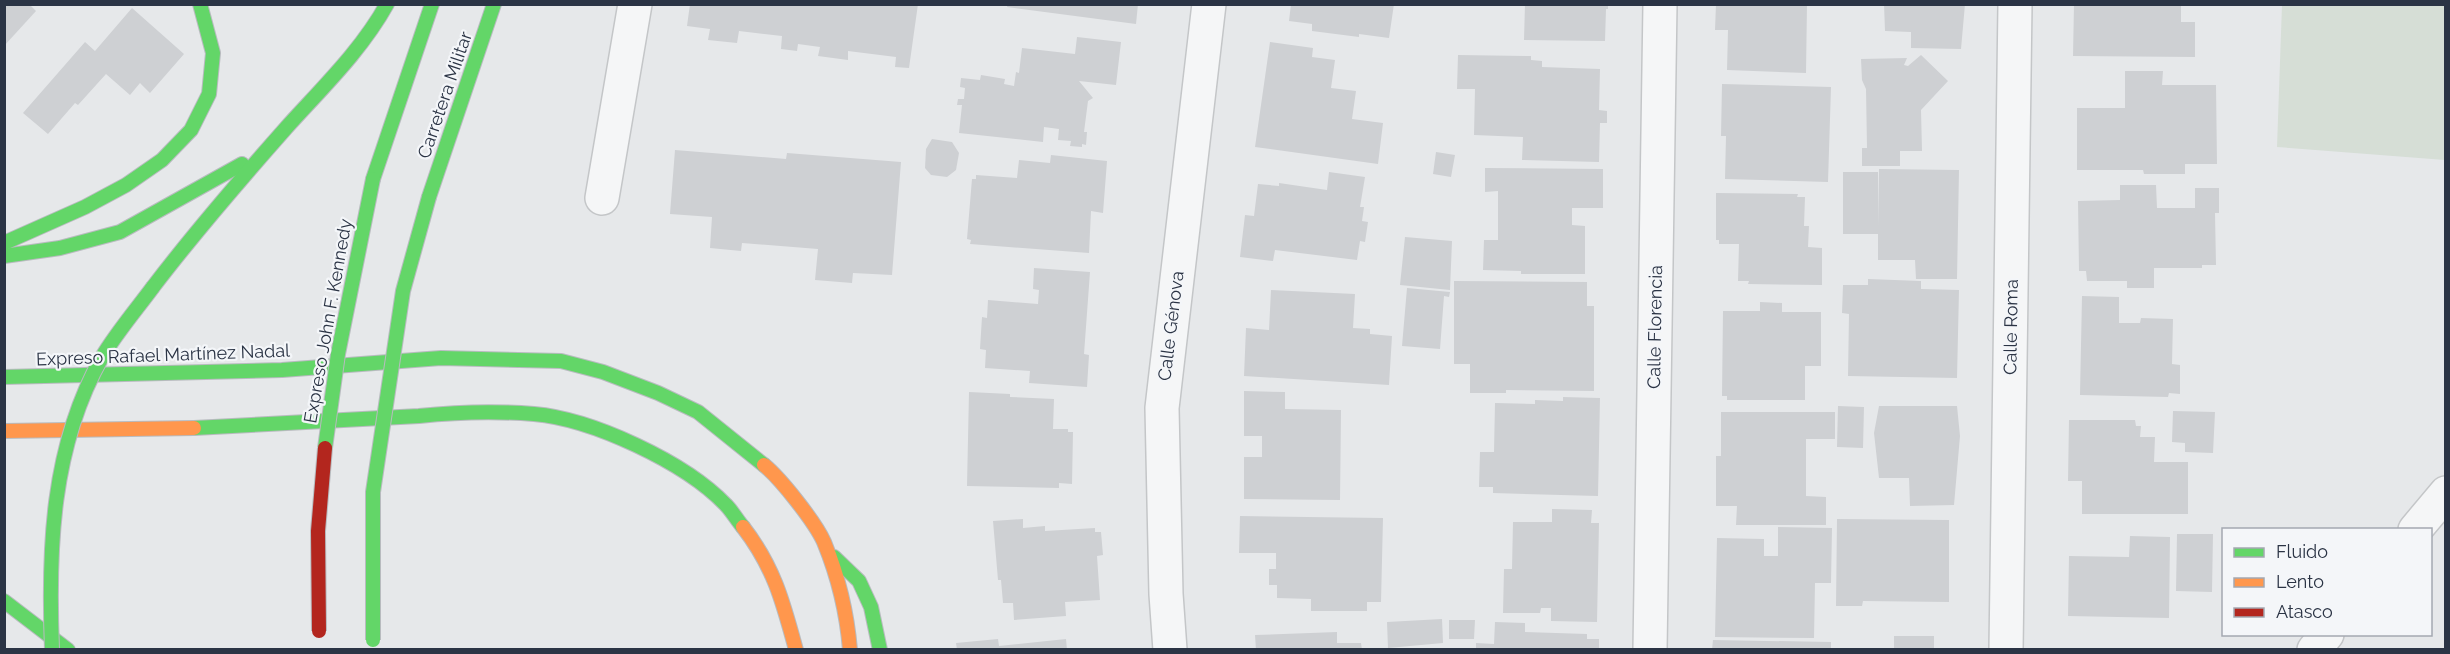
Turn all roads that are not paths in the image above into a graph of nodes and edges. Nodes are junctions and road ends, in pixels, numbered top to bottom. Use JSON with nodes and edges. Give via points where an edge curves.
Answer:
{"nodes":[{"id":1,"x":200,"y":4,"type":"edge"},
{"id":2,"x":387,"y":4,"type":"edge"},
{"id":3,"x":432,"y":4,"type":"edge"},
{"id":4,"x":494,"y":4,"type":"edge"},
{"id":5,"x":635,"y":4,"type":"edge"},
{"id":6,"x":1209,"y":4,"type":"edge"},
{"id":7,"x":1660,"y":4,"type":"edge"},
{"id":8,"x":2015,"y":4,"type":"edge"},
{"id":9,"x":270,"y":148,"type":"junction"},
{"id":10,"x":602,"y":198,"type":"dead end"},
{"id":11,"x":4,"y":243,"type":"edge"},
{"id":12,"x":4,"y":256,"type":"edge"},
{"id":13,"x":4,"y":377,"type":"edge"},
{"id":14,"x":4,"y":431,"type":"edge"},
{"id":15,"x":2445,"y":493,"type":"edge"},
{"id":16,"x":2417,"y":528,"type":"edge"},
{"id":17,"x":826,"y":549,"type":"junction"},
{"id":18,"x":4,"y":601,"type":"edge"},
{"id":19,"x":2325,"y":636,"type":"edge"},
{"id":20,"x":374,"y":646,"type":"edge"},
{"id":21,"x":52,"y":650,"type":"edge"},
{"id":22,"x":68,"y":650,"type":"edge"},
{"id":23,"x":321,"y":650,"type":"edge"},
{"id":24,"x":796,"y":650,"type":"edge"},
{"id":25,"x":850,"y":650,"type":"edge"},
{"id":26,"x":880,"y":650,"type":"edge"},
{"id":27,"x":1170,"y":650,"type":"edge"},
{"id":28,"x":1650,"y":650,"type":"edge"},
{"id":29,"x":2006,"y":650,"type":"edge"},
{"id":30,"x":2314,"y":650,"type":"edge"}],
"edges":[{"from":1,"to":11,"type":"highway","via":[[214,57],[208,98],[188,136],[122,189]]},
{"from":2,"to":9,"type":"highway","via":[[343,68]]},
{"from":3,"to":23,"type":"highway","name":"Expreso John F. Kennedy","bridge":true,"via":[[373,179],[339,345],[318,531]]},
{"from":4,"to":20,"type":"highway","name":"Carretera Militar","bridge":true,"via":[[429,197],[403,291],[373,492]]},
{"from":5,"to":10,"type":"street"},
{"from":6,"to":27,"type":"street","name":"Calle Génova","via":[[1162,408]]},
{"from":7,"to":28,"type":"street","name":"Calle Florencia"},
{"from":8,"to":29,"type":"street","name":"Calle Roma"},
{"from":9,"to":12,"type":"highway","via":[[120,232],[60,248]]},
{"from":9,"to":21,"type":"highway","bridge":true,"via":[[217,205],[153,287],[102,358],[82,399],[56,490],[50,550]]},
{"from":13,"to":17,"type":"highway","name":"Expreso Rafael Martínez Nadal","via":[[282,370],[429,359],[561,361],[603,372],[698,412],[767,468],[795,500]]},
{"from":14,"to":24,"type":"highway","via":[[221,428],[453,412],[535,414],[575,423],[641,447],[726,505],[760,549],[779,589]]},
{"from":15,"to":16,"type":"street"},
{"from":17,"to":25,"type":"highway","via":[[847,616]]},
{"from":17,"to":26,"type":"highway","via":[[859,581],[871,607]]},
{"from":18,"to":22,"type":"highway"},
{"from":19,"to":30,"type":"street"}]}
